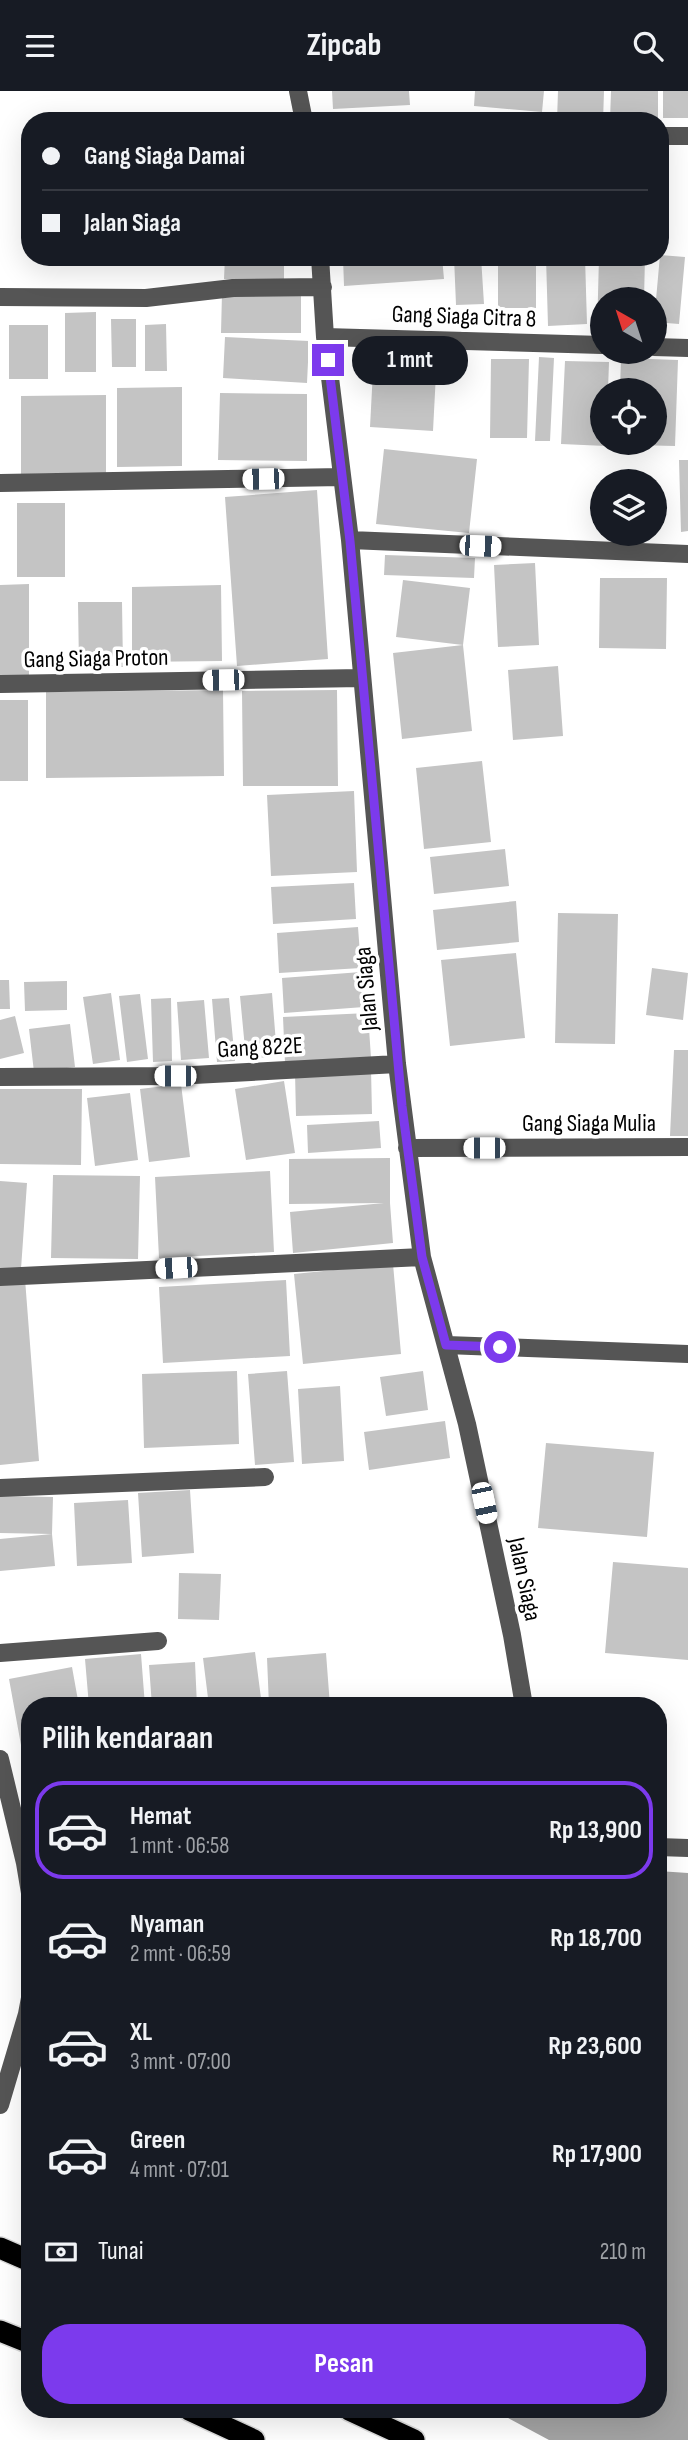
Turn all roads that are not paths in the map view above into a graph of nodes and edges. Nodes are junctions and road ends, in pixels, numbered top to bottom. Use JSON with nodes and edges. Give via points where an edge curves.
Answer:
{"nodes":[{"id":1,"x":298,"y":91,"type":"edge"},
{"id":2,"x":302,"y":112,"type":"edge"},
{"id":3,"x":669,"y":136,"type":"edge"},
{"id":4,"x":688,"y":136,"type":"edge"},
{"id":5,"x":321,"y":266,"type":"edge"},
{"id":6,"x":323,"y":287,"type":"junction"},
{"id":7,"x":0,"y":297,"type":"edge"},
{"id":8,"x":325,"y":337,"type":"junction"},
{"id":9,"x":590,"y":345,"type":"edge"},
{"id":10,"x":667,"y":347,"type":"edge"},
{"id":11,"x":688,"y":348,"type":"edge"},
{"id":12,"x":342,"y":477,"type":"junction"},
{"id":13,"x":0,"y":483,"type":"edge"},
{"id":14,"x":350,"y":541,"type":"junction"},
{"id":15,"x":688,"y":554,"type":"edge"},
{"id":16,"x":362,"y":678,"type":"junction"},
{"id":17,"x":0,"y":684,"type":"edge"},
{"id":18,"x":397,"y":1064,"type":"junction"},
{"id":19,"x":0,"y":1077,"type":"edge"},
{"id":20,"x":688,"y":1147,"type":"edge"},
{"id":21,"x":407,"y":1148,"type":"junction"},
{"id":22,"x":422,"y":1257,"type":"junction"},
{"id":23,"x":0,"y":1277,"type":"edge"},
{"id":24,"x":446,"y":1345,"type":"junction"},
{"id":25,"x":688,"y":1354,"type":"edge"},
{"id":26,"x":265,"y":1477,"type":"dead end"},
{"id":27,"x":0,"y":1488,"type":"edge"},
{"id":28,"x":158,"y":1641,"type":"dead end"},
{"id":29,"x":0,"y":1653,"type":"edge"},
{"id":30,"x":522,"y":1697,"type":"edge"},
{"id":31,"x":0,"y":1759,"type":"edge"},
{"id":32,"x":21,"y":1846,"type":"edge"},
{"id":33,"x":667,"y":1847,"type":"edge"},
{"id":34,"x":688,"y":1848,"type":"edge"},
{"id":35,"x":21,"y":2034,"type":"edge"},
{"id":36,"x":0,"y":2105,"type":"edge"},
{"id":37,"x":0,"y":2248,"type":"edge"},
{"id":38,"x":21,"y":2257,"type":"edge"},
{"id":39,"x":0,"y":2331,"type":"edge"},
{"id":40,"x":21,"y":2339,"type":"edge"},
{"id":41,"x":206,"y":2418,"type":"edge"},
{"id":42,"x":366,"y":2418,"type":"edge"},
{"id":43,"x":254,"y":2440,"type":"edge"},
{"id":44,"x":414,"y":2440,"type":"edge"}],
"edges":[{"from":1,"to":2,"type":"street"},
{"from":3,"to":4,"type":"street"},
{"from":5,"to":6,"type":"street","name":"Jalan Siaga"},
{"from":6,"to":7,"type":"street","via":[[233,288],[146,297]]},
{"from":6,"to":8,"type":"street","name":"Jalan Siaga"},
{"from":8,"to":9,"type":"street","name":"Gang Siaga Citra 8"},
{"from":8,"to":12,"type":"street","name":"Jalan Siaga"},
{"from":10,"to":11,"type":"street"},
{"from":12,"to":13,"type":"street"},
{"from":12,"to":14,"type":"street","name":"Jalan Siaga"},
{"from":14,"to":15,"type":"street"},
{"from":14,"to":16,"type":"street","name":"Jalan Siaga"},
{"from":16,"to":17,"type":"street","name":"Gang Siaga Proton"},
{"from":16,"to":18,"type":"street","name":"Jalan Siaga"},
{"from":18,"to":19,"type":"street","name":"Gang 822E","via":[[175,1076]]},
{"from":18,"to":21,"type":"street","name":"Jalan Siaga"},
{"from":20,"to":21,"type":"street","name":"Gang Siaga Mulia"},
{"from":21,"to":22,"type":"street","name":"Jalan Siaga"},
{"from":22,"to":23,"type":"street"},
{"from":22,"to":24,"type":"street","name":"Jalan Siaga"},
{"from":24,"to":25,"type":"street"},
{"from":24,"to":30,"type":"street","name":"Jalan Siaga","via":[[467,1424]]},
{"from":26,"to":27,"type":"street"},
{"from":28,"to":29,"type":"street"},
{"from":31,"to":32,"type":"street"},
{"from":33,"to":34,"type":"street"},
{"from":35,"to":36,"type":"street"},
{"from":37,"to":38,"type":"highway"},
{"from":39,"to":40,"type":"highway"},
{"from":41,"to":43,"type":"highway"},
{"from":42,"to":44,"type":"highway"}]}
